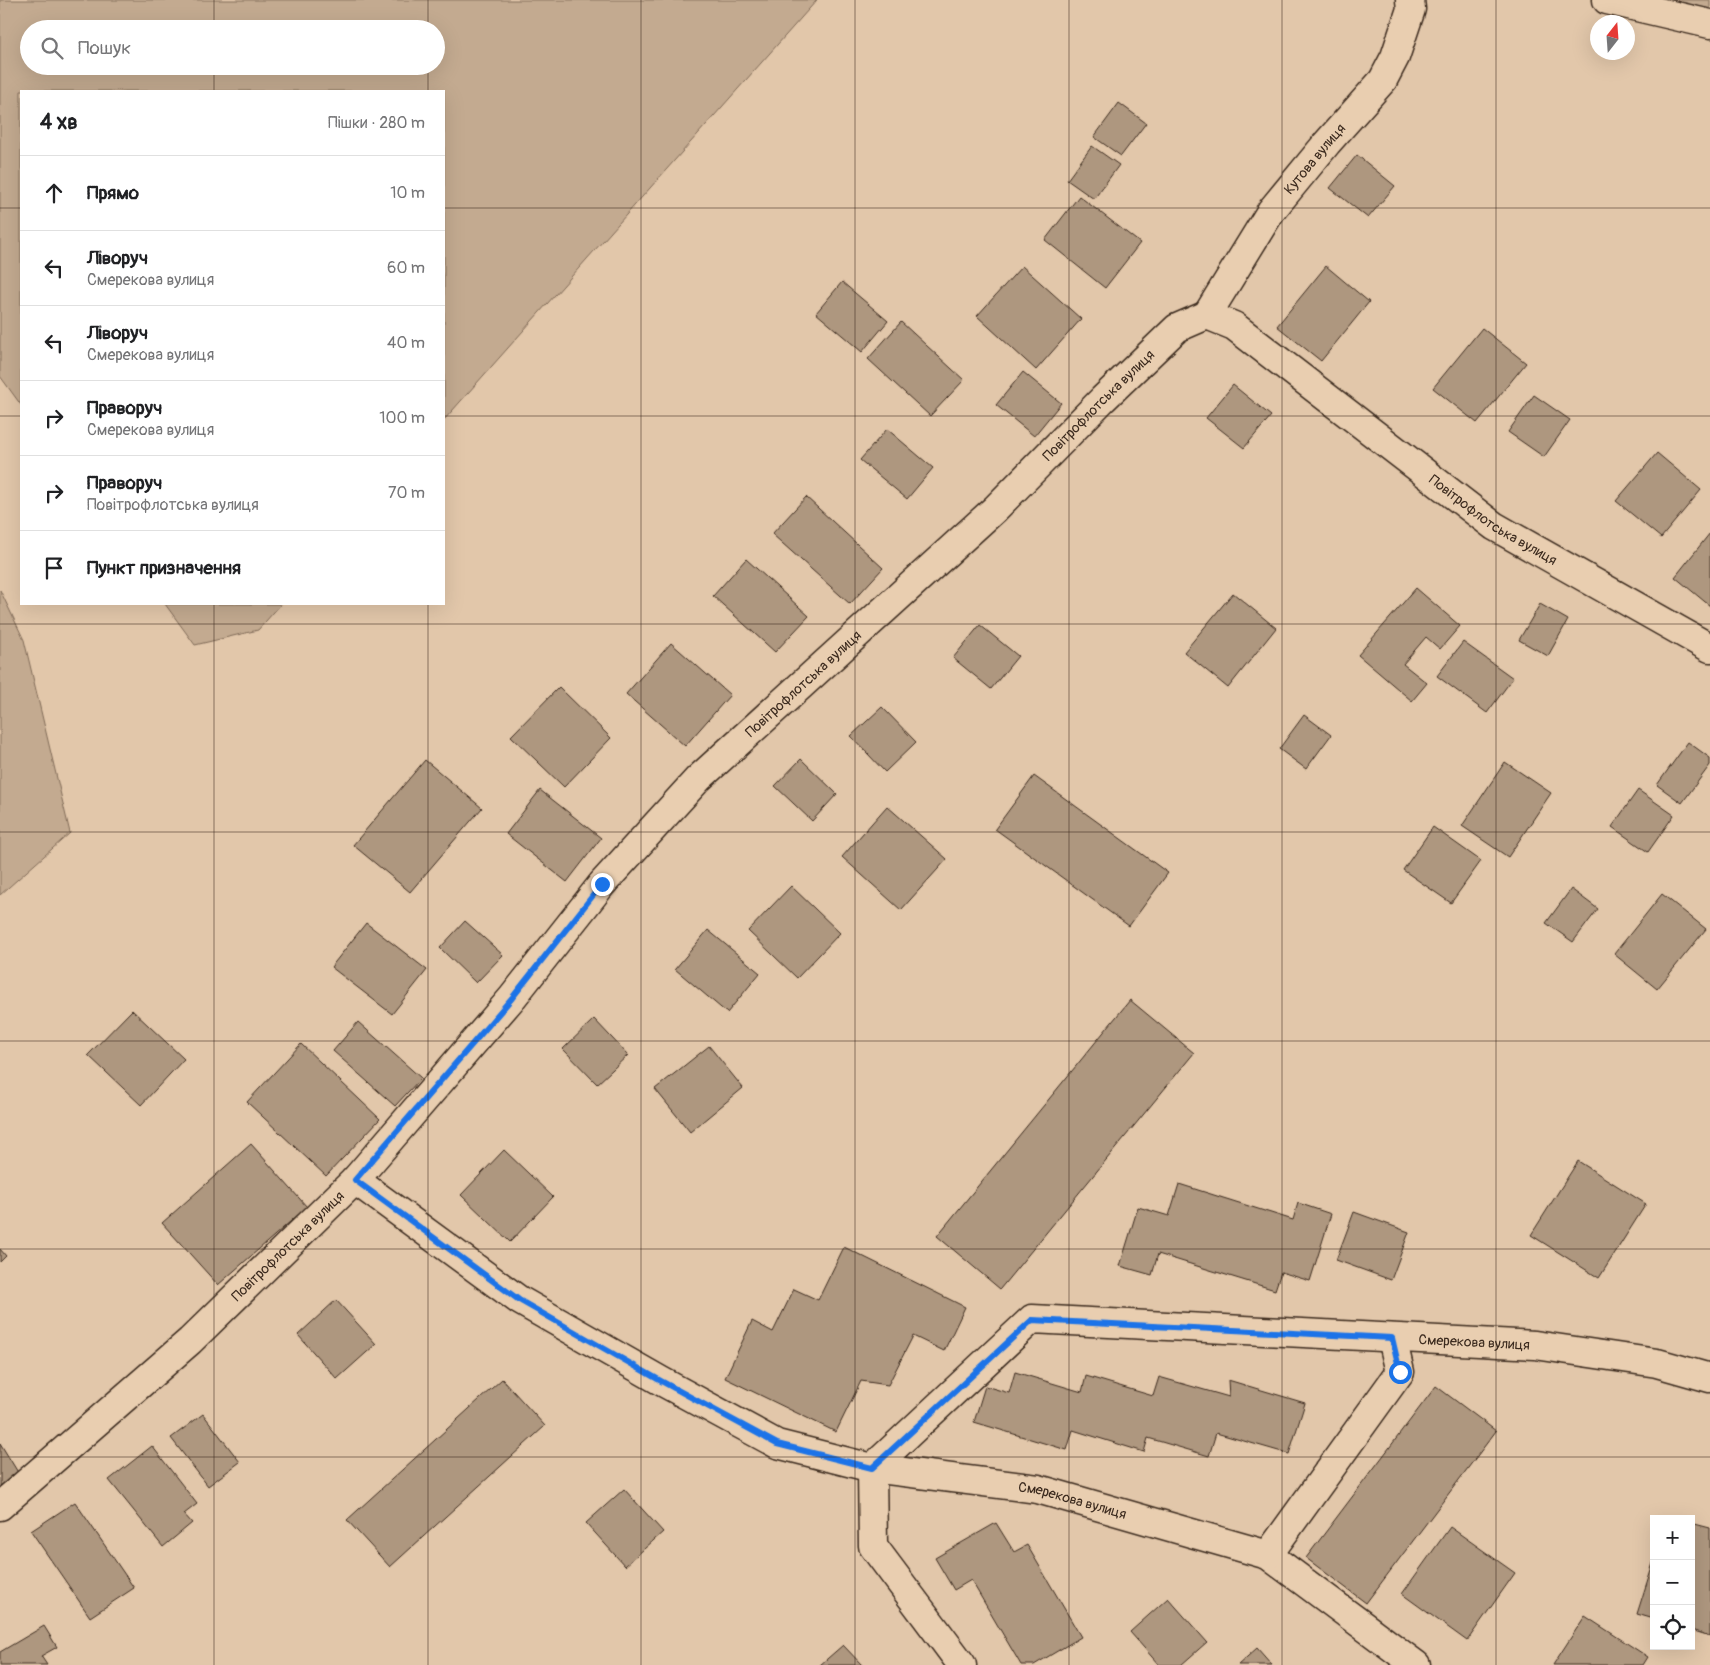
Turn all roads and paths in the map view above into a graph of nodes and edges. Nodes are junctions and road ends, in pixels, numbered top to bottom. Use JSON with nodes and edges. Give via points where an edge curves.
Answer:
{"nodes":[{"id":1,"x":1410,"y":0,"type":"edge"},
{"id":2,"x":1607,"y":0,"type":"edge"},
{"id":3,"x":1710,"y":24,"type":"edge"},
{"id":4,"x":1207,"y":315,"type":"junction"},
{"id":5,"x":1710,"y":648,"type":"edge"},
{"id":6,"x":355,"y":1180,"type":"junction"},
{"id":7,"x":1392,"y":1338,"type":"junction"},
{"id":8,"x":1710,"y":1378,"type":"edge"},
{"id":9,"x":872,"y":1468,"type":"junction"},
{"id":10,"x":0,"y":1506,"type":"edge"},
{"id":11,"x":1268,"y":1555,"type":"junction"},
{"id":12,"x":962,"y":1665,"type":"edge"},
{"id":13,"x":1416,"y":1665,"type":"edge"}],
"edges":[{"from":1,"to":4,"type":"street","name":"Кутова вулиця","via":[[1411,10],[1395,57],[1383,80],[1271,211]]},
{"from":2,"to":3,"type":"street"},
{"from":4,"to":5,"type":"street","name":"Повітрофлотська вулиця","via":[[1234,326],[1494,526]]},
{"from":4,"to":6,"type":"street","name":"Повітрофлотська вулиця","via":[[1177,328],[995,509],[698,779],[602,884],[512,998]]},
{"from":6,"to":9,"type":"street","name":"Смерекова вулиця","via":[[519,1300],[661,1381],[777,1444]]},
{"from":6,"to":10,"type":"street","name":"Повітрофлотська вулиця","via":[[190,1341]]},
{"from":7,"to":8,"type":"street","name":"Смерекова вулиця","via":[[1535,1345],[1657,1363]]},
{"from":7,"to":9,"type":"street","name":"Смерекова вулиця","via":[[1032,1320]]},
{"from":7,"to":11,"type":"street","via":[[1400,1372]]},
{"from":9,"to":11,"type":"street","name":"Смерекова вулиця","via":[[1038,1489]]},
{"from":9,"to":12,"type":"street","via":[[873,1546]]},
{"from":11,"to":13,"type":"street"}]}
